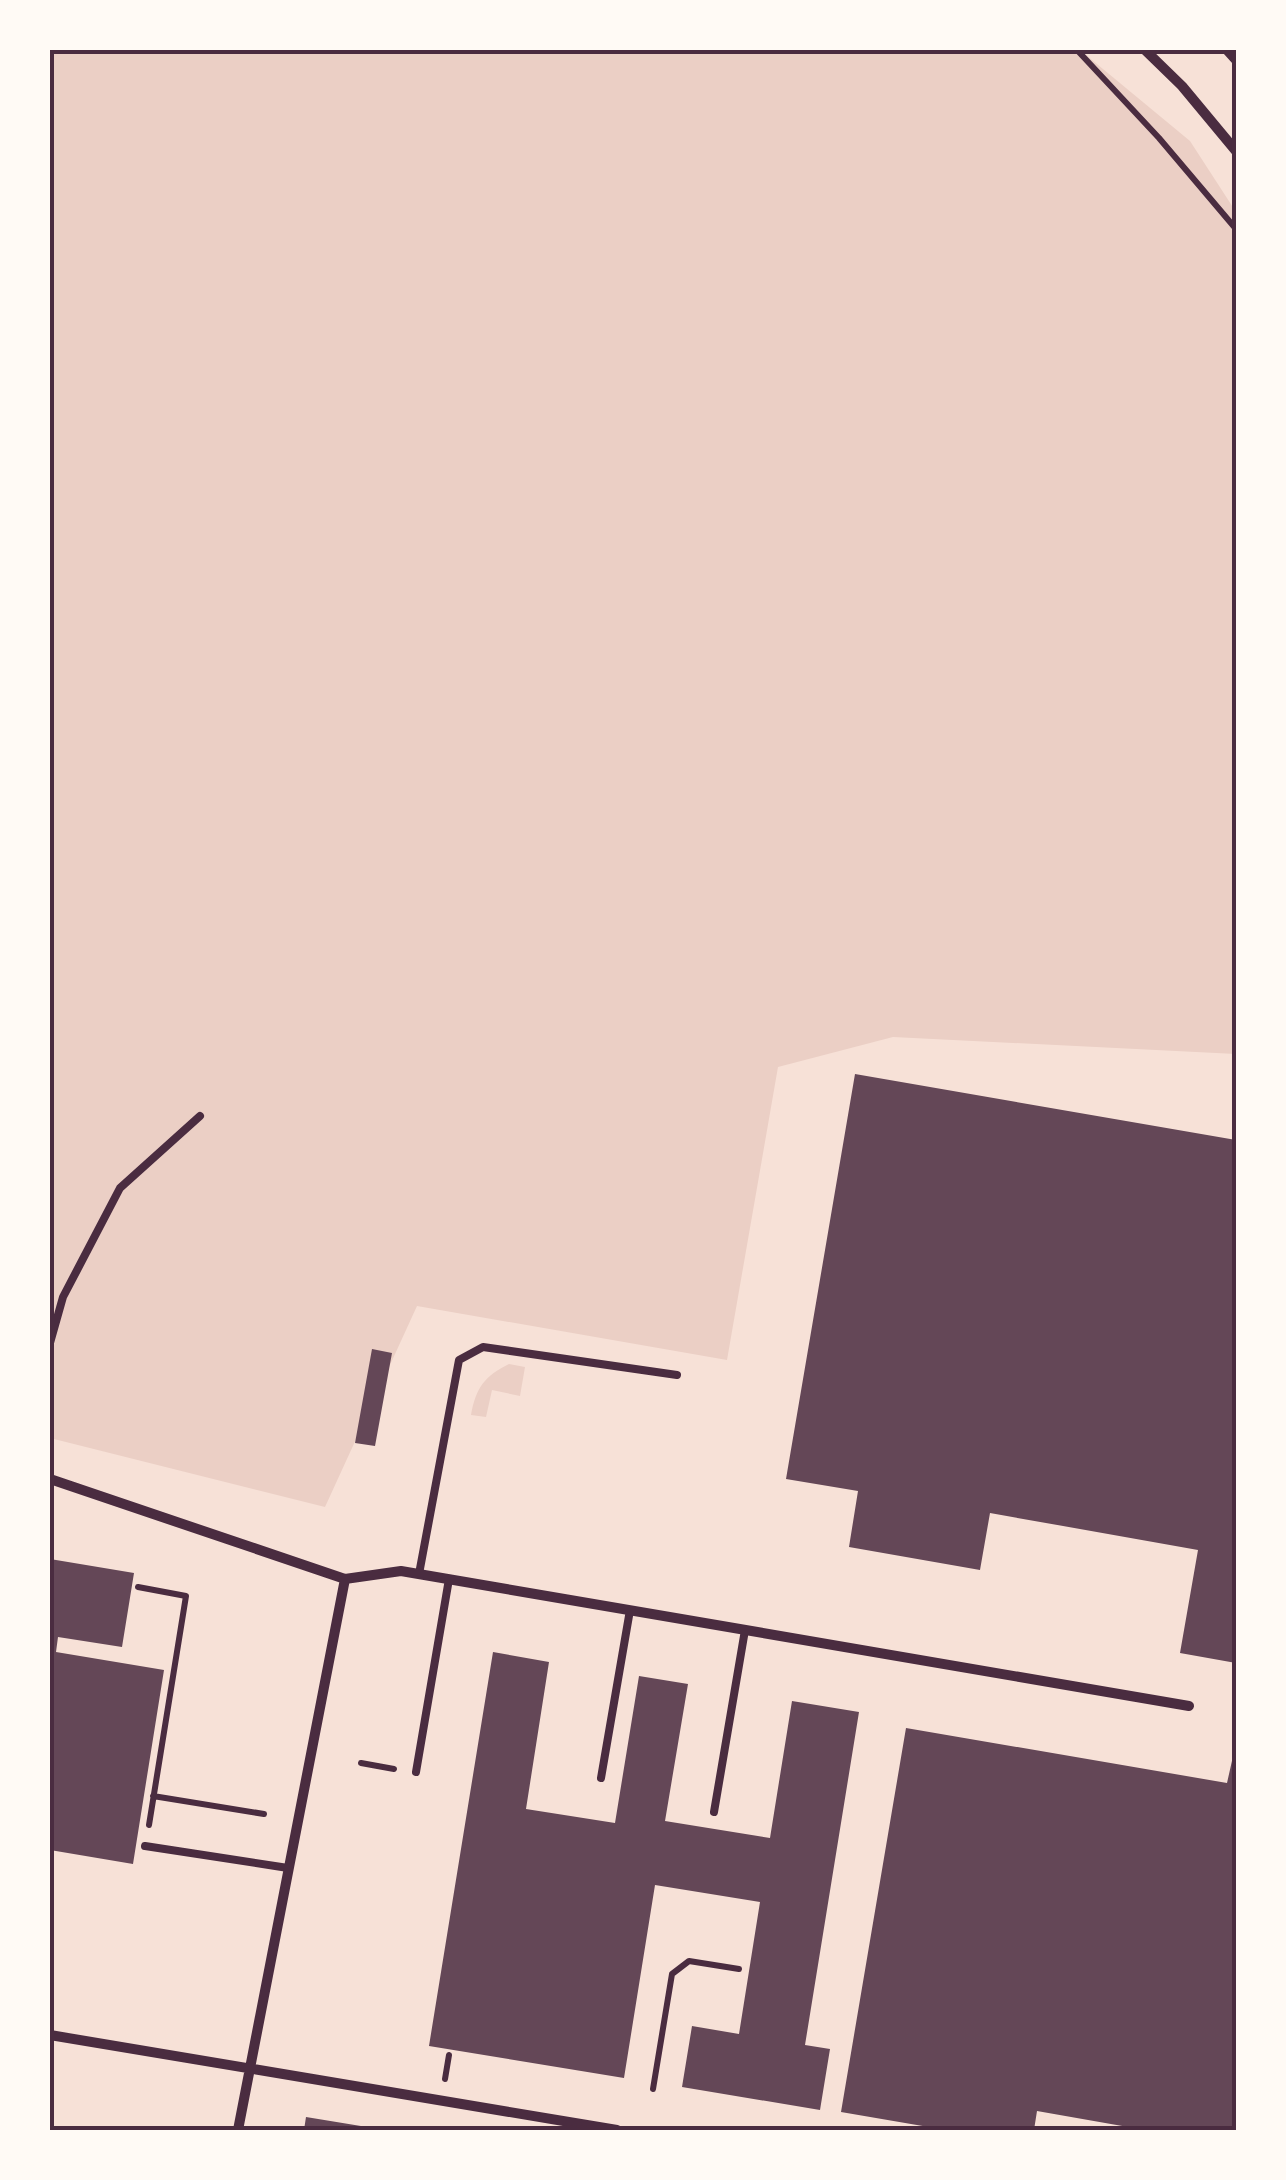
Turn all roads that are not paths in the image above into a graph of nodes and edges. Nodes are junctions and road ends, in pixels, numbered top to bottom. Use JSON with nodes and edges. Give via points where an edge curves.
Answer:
{"nodes":[{"id":1,"x":1144,"y":50,"type":"edge"},
{"id":2,"x":1227,"y":50,"type":"edge"},
{"id":3,"x":1236,"y":60,"type":"edge"},
{"id":4,"x":1236,"y":151,"type":"edge"},
{"id":5,"x":200,"y":1116,"type":"dead end"},
{"id":6,"x":50,"y":1343,"type":"edge"},
{"id":7,"x":677,"y":1376,"type":"dead end"},
{"id":8,"x":50,"y":1479,"type":"edge"},
{"id":9,"x":418,"y":1574,"type":"junction"},
{"id":10,"x":345,"y":1579,"type":"junction"},
{"id":11,"x":449,"y":1579,"type":"junction"},
{"id":12,"x":630,"y":1610,"type":"junction"},
{"id":13,"x":745,"y":1630,"type":"junction"},
{"id":14,"x":1189,"y":1706,"type":"dead end"},
{"id":15,"x":416,"y":1772,"type":"road end"},
{"id":16,"x":601,"y":1778,"type":"dead end"},
{"id":17,"x":714,"y":1812,"type":"dead end"},
{"id":18,"x":145,"y":1846,"type":"road end"},
{"id":19,"x":288,"y":1868,"type":"junction"},
{"id":20,"x":50,"y":2035,"type":"edge"},
{"id":21,"x":249,"y":2068,"type":"junction"},
{"id":22,"x":238,"y":2130,"type":"edge"},
{"id":23,"x":618,"y":2130,"type":"edge"}],
"edges":[{"from":1,"to":4,"type":"street"},
{"from":2,"to":3,"type":"street"},
{"from":5,"to":6,"type":"lane","via":[[120,1188],[63,1297]]},
{"from":7,"to":9,"type":"lane","via":[[484,1347],[459,1360]]},
{"from":8,"to":10,"type":"street"},
{"from":9,"to":10,"type":"street"},
{"from":9,"to":11,"type":"street"},
{"from":10,"to":19,"type":"street"},
{"from":11,"to":12,"type":"street"},
{"from":11,"to":15,"type":"lane"},
{"from":12,"to":13,"type":"street"},
{"from":12,"to":16,"type":"lane"},
{"from":13,"to":14,"type":"street"},
{"from":13,"to":17,"type":"lane"},
{"from":18,"to":19,"type":"lane"},
{"from":19,"to":21,"type":"street"},
{"from":20,"to":21,"type":"street"},
{"from":21,"to":22,"type":"street"},
{"from":21,"to":23,"type":"street"}]}
